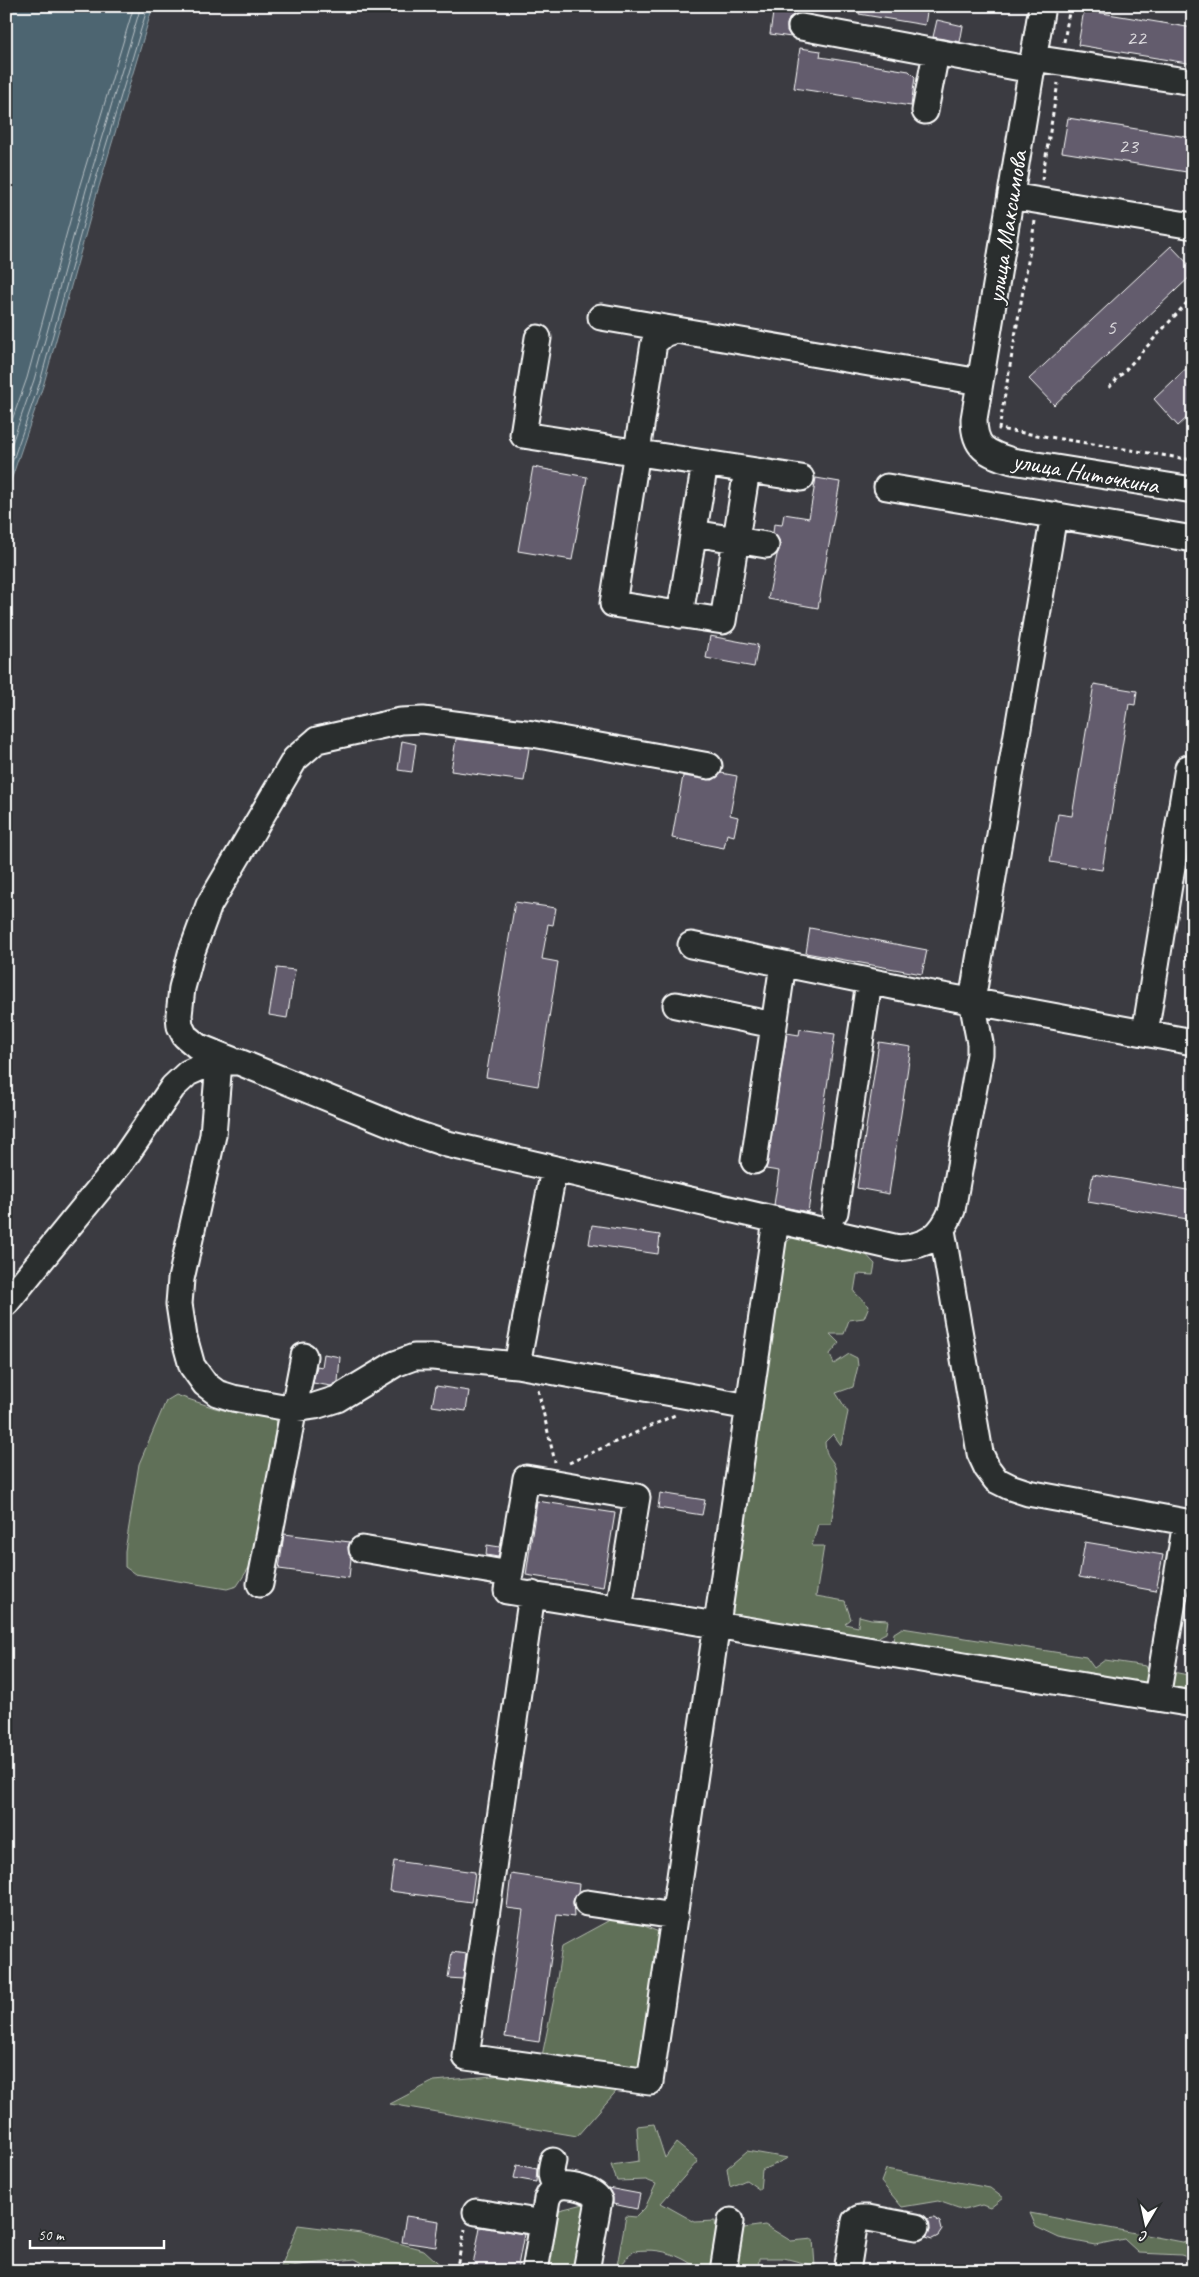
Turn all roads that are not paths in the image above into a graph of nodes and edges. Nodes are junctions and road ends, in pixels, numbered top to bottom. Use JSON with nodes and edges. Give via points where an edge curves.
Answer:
{"nodes":[{"id":1,"x":1042,"y":6,"type":"edge"},
{"id":2,"x":801,"y":28,"type":"dead end"},
{"id":3,"x":936,"y":53,"type":"junction"},
{"id":4,"x":1032,"y":64,"type":"junction"},
{"id":5,"x":1193,"y":82,"type":"edge"},
{"id":6,"x":925,"y":111,"type":"dead end"},
{"id":7,"x":1011,"y":196,"type":"junction"},
{"id":8,"x":1193,"y":226,"type":"edge"},
{"id":9,"x":602,"y":317,"type":"dead end"},
{"id":10,"x":676,"y":330,"type":"junction"},
{"id":11,"x":538,"y":338,"type":"dead end"},
{"id":12,"x":980,"y":382,"type":"junction"},
{"id":13,"x":981,"y":447,"type":"joint"},
{"id":14,"x":637,"y":453,"type":"junction"},
{"id":15,"x":705,"y":463,"type":"junction"},
{"id":16,"x":747,"y":470,"type":"junction"},
{"id":17,"x":801,"y":478,"type":"dead end"},
{"id":18,"x":887,"y":487,"type":"dead end"},
{"id":19,"x":1193,"y":490,"type":"edge"},
{"id":20,"x":1054,"y":516,"type":"junction"},
{"id":21,"x":694,"y":533,"type":"junction"},
{"id":22,"x":1193,"y":539,"type":"edge"},
{"id":23,"x":736,"y":540,"type":"junction"},
{"id":24,"x":766,"y":545,"type":"dead end"},
{"id":25,"x":680,"y":615,"type":"junction"},
{"id":26,"x":709,"y":766,"type":"dead end"},
{"id":27,"x":1193,"y":769,"type":"edge"},
{"id":28,"x":1186,"y":820,"type":"edge"},
{"id":29,"x":691,"y":945,"type":"dead end"},
{"id":30,"x":783,"y":964,"type":"junction"},
{"id":31,"x":870,"y":982,"type":"junction"},
{"id":32,"x":972,"y":1001,"type":"junction"},
{"id":33,"x":676,"y":1005,"type":"dead end"},
{"id":34,"x":774,"y":1025,"type":"junction"},
{"id":35,"x":1145,"y":1033,"type":"junction"},
{"id":36,"x":1193,"y":1042,"type":"edge"},
{"id":37,"x":229,"y":1062,"type":"junction"},
{"id":38,"x":754,"y":1162,"type":"dead end"},
{"id":39,"x":554,"y":1169,"type":"junction"},
{"id":40,"x":835,"y":1212,"type":"dead end"},
{"id":41,"x":776,"y":1220,"type":"junction"},
{"id":42,"x":942,"y":1230,"type":"junction"},
{"id":43,"x":6,"y":1303,"type":"edge"},
{"id":44,"x":304,"y":1356,"type":"dead end"},
{"id":45,"x":524,"y":1366,"type":"junction"},
{"id":46,"x":749,"y":1407,"type":"junction"},
{"id":47,"x":294,"y":1408,"type":"junction"},
{"id":48,"x":362,"y":1549,"type":"dead end"},
{"id":49,"x":510,"y":1574,"type":"junction"},
{"id":50,"x":260,"y":1584,"type":"dead end"},
{"id":51,"x":532,"y":1594,"type":"junction"},
{"id":52,"x":619,"y":1609,"type":"junction"},
{"id":53,"x":717,"y":1625,"type":"junction"},
{"id":54,"x":1157,"y":1698,"type":"junction"},
{"id":55,"x":1193,"y":1704,"type":"edge"},
{"id":56,"x":587,"y":1903,"type":"dead end"},
{"id":57,"x":675,"y":1916,"type":"junction"},
{"id":58,"x":553,"y":2161,"type":"dead end"},
{"id":59,"x":557,"y":2187,"type":"junction"},
{"id":60,"x":476,"y":2212,"type":"dead end"},
{"id":61,"x":536,"y":2215,"type":"junction"},
{"id":62,"x":731,"y":2221,"type":"dead end"},
{"id":63,"x":916,"y":2227,"type":"dead end"},
{"id":64,"x":521,"y":2271,"type":"edge"},
{"id":65,"x":535,"y":2271,"type":"edge"},
{"id":66,"x":586,"y":2271,"type":"edge"},
{"id":67,"x":723,"y":2271,"type":"edge"},
{"id":68,"x":847,"y":2271,"type":"edge"}],
"edges":[{"from":1,"to":4,"type":"street","name":"улица Максимова"},
{"from":2,"to":3,"type":"street"},
{"from":3,"to":4,"type":"street"},
{"from":3,"to":6,"type":"street"},
{"from":4,"to":5,"type":"street","via":[[1061,62]]},
{"from":4,"to":7,"type":"street","name":"улица Максимова"},
{"from":7,"to":8,"type":"street"},
{"from":7,"to":12,"type":"street","name":"улица Максимова"},
{"from":9,"to":10,"type":"street"},
{"from":10,"to":12,"type":"street"},
{"from":10,"to":14,"type":"street","via":[[664,334],[654,343]]},
{"from":11,"to":14,"type":"street","via":[[523,435]]},
{"from":12,"to":13,"type":"street","name":"улица Максимова","via":[[974,432]]},
{"from":13,"to":19,"type":"street","name":"улица Ниточкина","via":[[1012,461]]},
{"from":14,"to":15,"type":"street"},
{"from":14,"to":25,"type":"street","via":[[613,604]]},
{"from":15,"to":16,"type":"street"},
{"from":15,"to":21,"type":"street"},
{"from":16,"to":17,"type":"street"},
{"from":16,"to":23,"type":"street"},
{"from":18,"to":20,"type":"street"},
{"from":20,"to":22,"type":"street"},
{"from":20,"to":32,"type":"street"},
{"from":21,"to":23,"type":"street"},
{"from":21,"to":25,"type":"street"},
{"from":23,"to":24,"type":"street"},
{"from":23,"to":25,"type":"street","via":[[723,621]]},
{"from":26,"to":37,"type":"street","via":[[533,734],[423,720],[401,721],[317,740],[307,746],[295,759],[209,905],[182,988],[179,1014],[185,1036],[197,1046]]},
{"from":27,"to":28,"type":"street","via":[[1188,768]]},
{"from":28,"to":35,"type":"street"},
{"from":29,"to":30,"type":"street"},
{"from":30,"to":31,"type":"street"},
{"from":30,"to":34,"type":"street"},
{"from":31,"to":32,"type":"street"},
{"from":31,"to":40,"type":"street"},
{"from":32,"to":35,"type":"street"},
{"from":32,"to":42,"type":"street","via":[[980,1054],[952,1210]]},
{"from":33,"to":34,"type":"street"},
{"from":34,"to":38,"type":"street"},
{"from":35,"to":36,"type":"street"},
{"from":37,"to":39,"type":"street","via":[[431,1139]]},
{"from":37,"to":43,"type":"street","via":[[206,1065],[188,1073],[173,1087],[122,1161]]},
{"from":37,"to":47,"type":"street","via":[[181,1279],[179,1304],[184,1337],[192,1366],[205,1384],[217,1393]]},
{"from":39,"to":41,"type":"street"},
{"from":39,"to":45,"type":"street"},
{"from":41,"to":42,"type":"street","via":[[898,1248],[924,1243]]},
{"from":41,"to":46,"type":"street"},
{"from":42,"to":54,"type":"street","via":[[980,1453],[996,1480],[1028,1493],[1186,1522]]},
{"from":44,"to":47,"type":"street"},
{"from":45,"to":46,"type":"street"},
{"from":45,"to":47,"type":"street","via":[[414,1357],[395,1364],[337,1399]]},
{"from":46,"to":53,"type":"street"},
{"from":47,"to":50,"type":"street"},
{"from":48,"to":49,"type":"street"},
{"from":49,"to":51,"type":"street","via":[[507,1591]]},
{"from":49,"to":52,"type":"street","via":[[526,1478],[559,1476],[637,1497]]},
{"from":51,"to":52,"type":"street"},
{"from":51,"to":57,"type":"street","via":[[466,2057],[650,2082]]},
{"from":52,"to":53,"type":"street"},
{"from":53,"to":54,"type":"street"},
{"from":53,"to":57,"type":"street"},
{"from":54,"to":55,"type":"street"},
{"from":56,"to":57,"type":"street"},
{"from":58,"to":59,"type":"street","via":[[550,2173]]},
{"from":59,"to":61,"type":"street"},
{"from":59,"to":66,"type":"street","via":[[591,2191],[599,2200]]},
{"from":60,"to":61,"type":"street"},
{"from":61,"to":64,"type":"street"},
{"from":61,"to":65,"type":"street"},
{"from":62,"to":67,"type":"street"},
{"from":63,"to":68,"type":"street","via":[[868,2218],[855,2221]]}]}
